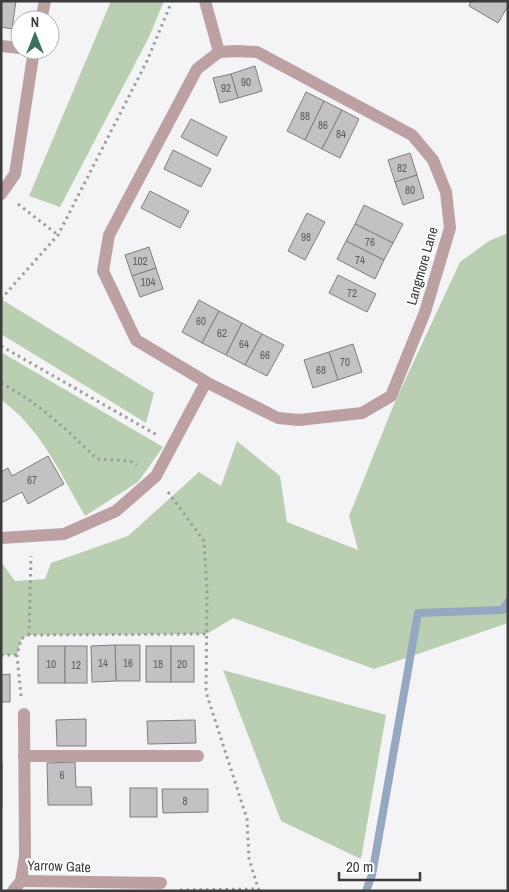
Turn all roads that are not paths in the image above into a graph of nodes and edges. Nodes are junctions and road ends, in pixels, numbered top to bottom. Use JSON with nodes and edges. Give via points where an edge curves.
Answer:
{"nodes":[{"id":1,"x":205,"y":1,"type":"edge"},
{"id":2,"x":219,"y":52,"type":"junction"},
{"id":3,"x":32,"y":60,"type":"edge"},
{"id":4,"x":2,"y":194,"type":"edge"},
{"id":5,"x":206,"y":382,"type":"junction"},
{"id":6,"x":1,"y":538,"type":"edge"},
{"id":7,"x":24,"y":714,"type":"road end"},
{"id":8,"x":24,"y":756,"type":"junction"},
{"id":9,"x":198,"y":756,"type":"dead end"},
{"id":10,"x":160,"y":883,"type":"road end"},
{"id":11,"x":17,"y":886,"type":"edge"}],
"edges":[{"from":1,"to":2,"type":"street"},
{"from":2,"to":5,"type":"street","name":"Langmore Lane","via":[[198,69],[109,235],[104,271],[136,340]]},
{"from":2,"to":5,"type":"street","name":"Langmore Lane","via":[[257,52],[412,135],[433,160],[446,192],[450,228],[425,312],[391,396],[362,412],[299,420],[278,418]]},
{"from":3,"to":4,"type":"street","via":[[15,174]]},
{"from":5,"to":6,"type":"street","via":[[156,476],[116,511],[64,534]]},
{"from":7,"to":8,"type":"street","name":"Yarrow Gate"},
{"from":8,"to":9,"type":"street"},
{"from":8,"to":11,"type":"street","name":"Yarrow Gate","via":[[25,856]]},
{"from":10,"to":11,"type":"street","name":"Yarrow Gate"}]}
